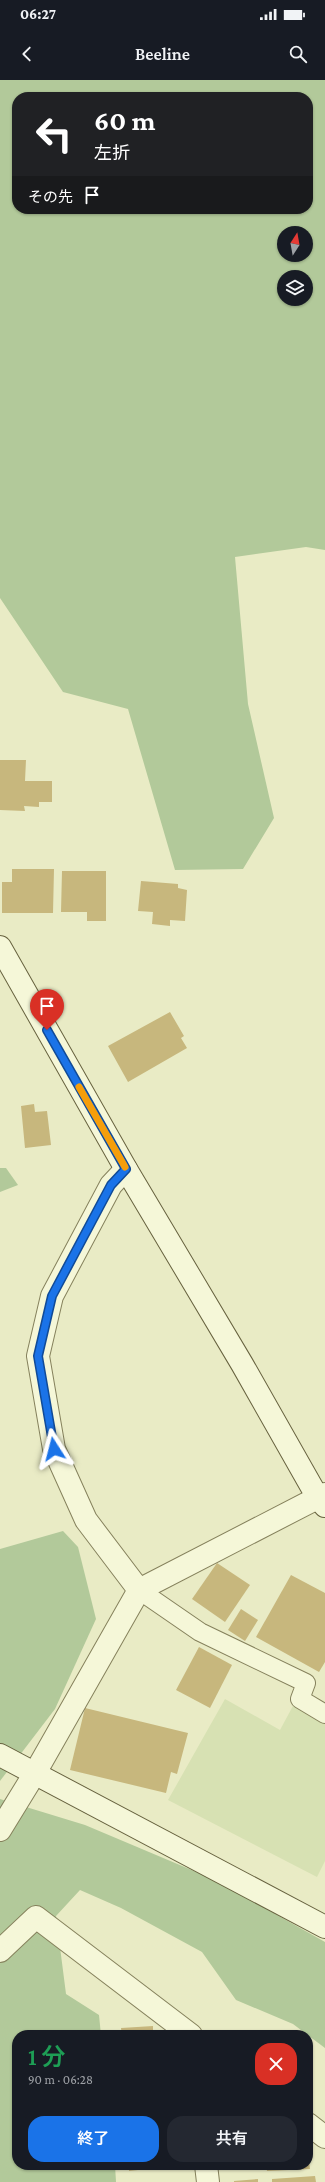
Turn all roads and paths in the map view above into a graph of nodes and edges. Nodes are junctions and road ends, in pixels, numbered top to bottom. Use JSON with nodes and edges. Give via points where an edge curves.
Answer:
{"nodes":[{"id":1,"x":0,"y":947,"type":"edge"},
{"id":2,"x":126,"y":1169,"type":"junction"},
{"id":3,"x":323,"y":1500,"type":"edge"},
{"id":4,"x":139,"y":1590,"type":"junction"},
{"id":5,"x":325,"y":1714,"type":"edge"},
{"id":6,"x":0,"y":1755,"type":"edge"},
{"id":7,"x":35,"y":1773,"type":"junction"},
{"id":8,"x":0,"y":1830,"type":"edge"},
{"id":9,"x":325,"y":1927,"type":"edge"},
{"id":10,"x":0,"y":1951,"type":"edge"},
{"id":11,"x":185,"y":2030,"type":"edge"},
{"id":12,"x":313,"y":2128,"type":"edge"},
{"id":13,"x":325,"y":2137,"type":"edge"},
{"id":14,"x":207,"y":2170,"type":"edge"},
{"id":15,"x":208,"y":2182,"type":"edge"}],
"edges":[{"from":1,"to":2,"type":"street"},
{"from":2,"to":3,"type":"street"},
{"from":2,"to":4,"type":"street","via":[[111,1185],[52,1296],[38,1356],[54,1449],[86,1520]]},
{"from":3,"to":4,"type":"street"},
{"from":4,"to":5,"type":"lane","via":[[200,1632],[306,1683],[300,1700]]},
{"from":4,"to":7,"type":"street"},
{"from":6,"to":7,"type":"street"},
{"from":7,"to":8,"type":"street"},
{"from":7,"to":9,"type":"street"},
{"from":10,"to":11,"type":"street","via":[[36,1917]]},
{"from":12,"to":13,"type":"street"},
{"from":14,"to":15,"type":"street"}]}
